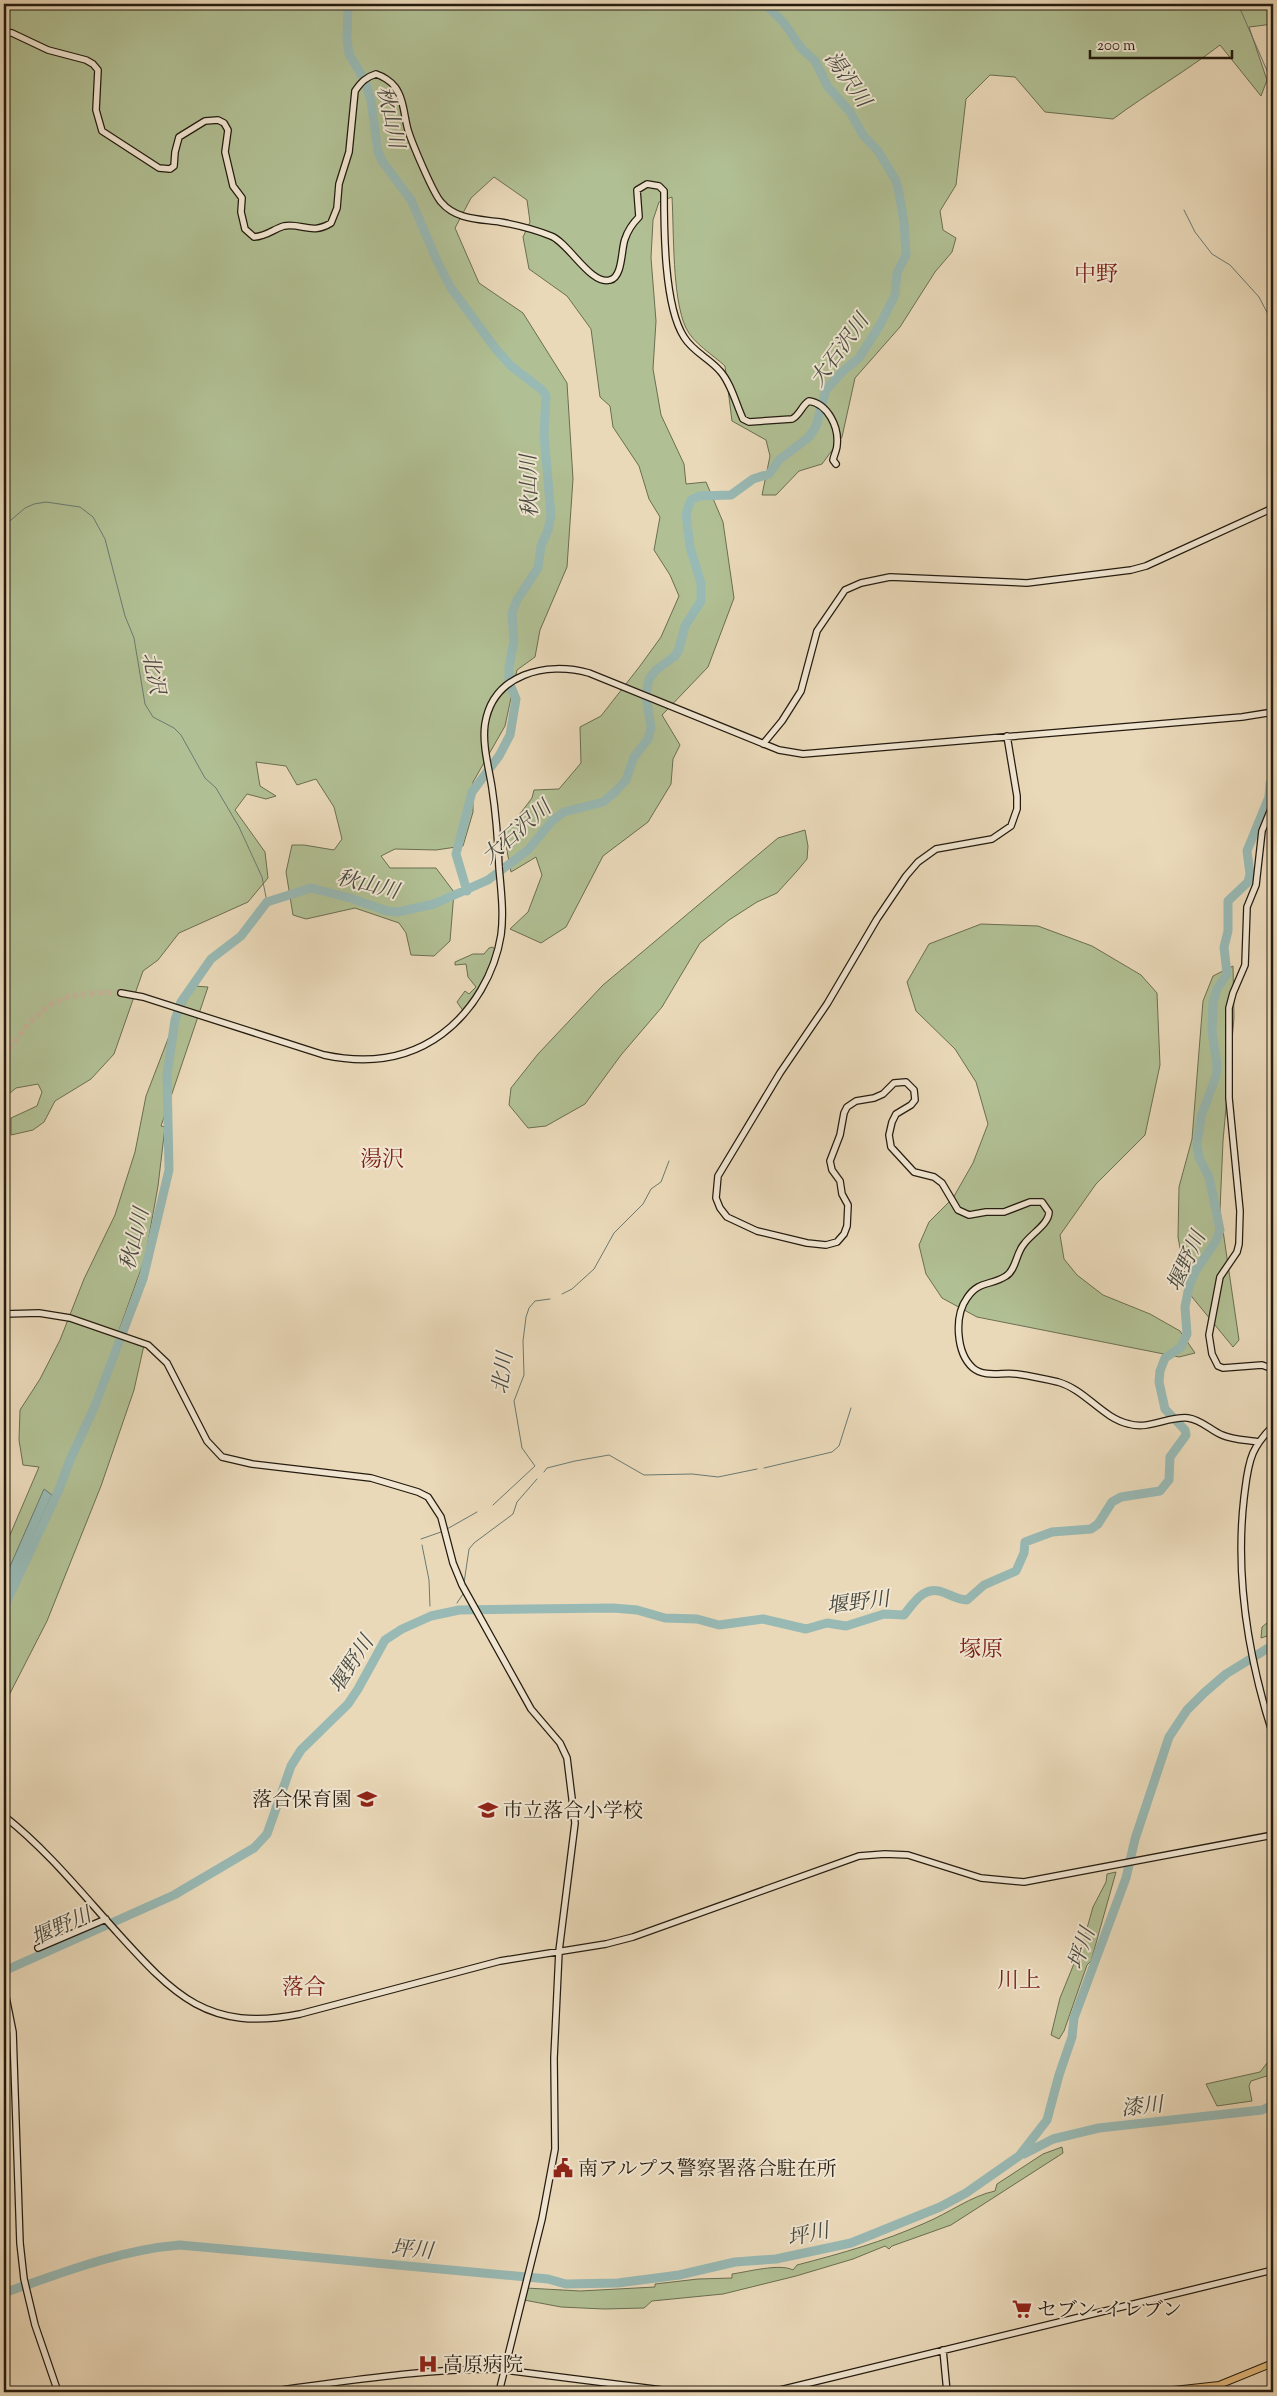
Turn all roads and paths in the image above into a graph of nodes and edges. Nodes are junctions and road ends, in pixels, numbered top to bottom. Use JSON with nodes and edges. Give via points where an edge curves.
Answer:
{"nodes":[{"id":1,"x":4,"y":32,"type":"edge"},
{"id":2,"x":836,"y":464,"type":"dead end"},
{"id":3,"x":1273,"y":508,"type":"edge"},
{"id":4,"x":1273,"y":712,"type":"edge"},
{"id":5,"x":1007,"y":736,"type":"junction"},
{"id":6,"x":763,"y":744,"type":"junction"},
{"id":7,"x":1273,"y":804,"type":"edge"},
{"id":8,"x":121,"y":993,"type":"tunnel mouth"},
{"id":9,"x":4,"y":1314,"type":"edge"},
{"id":10,"x":1273,"y":1369,"type":"edge"},
{"id":11,"x":1273,"y":1426,"type":"edge"},
{"id":12,"x":1259,"y":1442,"type":"junction"},
{"id":13,"x":1273,"y":1735,"type":"edge"},
{"id":14,"x":4,"y":1816,"type":"edge"},
{"id":15,"x":1273,"y":1835,"type":"edge"},
{"id":16,"x":106,"y":1920,"type":"junction"},
{"id":17,"x":38,"y":1948,"type":"dead end"},
{"id":18,"x":558,"y":1951,"type":"junction"},
{"id":19,"x":4,"y":1987,"type":"edge"},
{"id":20,"x":1273,"y":2270,"type":"edge"},
{"id":21,"x":942,"y":2350,"type":"junction"},
{"id":22,"x":1273,"y":2363,"type":"edge"},
{"id":23,"x":503,"y":2371,"type":"junction"},
{"id":24,"x":58,"y":2392,"type":"edge"},
{"id":25,"x":266,"y":2392,"type":"edge"},
{"id":26,"x":499,"y":2392,"type":"edge"},
{"id":27,"x":678,"y":2392,"type":"edge"},
{"id":28,"x":772,"y":2392,"type":"edge"},
{"id":29,"x":947,"y":2392,"type":"edge"},
{"id":30,"x":1155,"y":2392,"type":"edge"}],
"edges":[{"from":1,"to":2,"type":"street","via":[[94,64],[98,70],[96,110],[102,131],[159,168],[174,166],[179,138],[205,121],[224,123],[228,130],[225,152],[232,186],[242,198],[245,229],[254,237],[266,236],[284,226],[310,230],[331,223],[349,152],[356,91],[369,76],[379,75],[395,86],[409,132],[433,190],[450,210],[474,219],[501,222],[553,237],[601,280],[611,280],[619,270],[624,240],[639,217],[636,190],[647,184],[659,186],[664,191],[665,236],[674,309],[684,338],[723,374],[743,419],[749,422],[792,419],[798,416],[806,403],[824,406],[835,431],[837,445],[833,460]]},
{"from":3,"to":6,"type":"street","via":[[1131,570],[1027,583],[890,577],[851,587],[845,590],[817,631],[801,691]]},
{"from":4,"to":5,"type":"street"},
{"from":5,"to":6,"type":"street","via":[[803,754]]},
{"from":5,"to":12,"type":"street","via":[[1018,796],[1011,826],[992,839],[936,849],[906,876],[718,1176],[716,1198],[727,1217],[757,1231],[807,1243],[826,1245],[837,1242],[847,1226],[848,1206],[830,1161],[844,1113],[856,1100],[874,1098],[894,1083],[906,1082],[914,1090],[915,1100],[894,1118],[889,1136],[891,1147],[910,1168],[942,1183],[955,1206],[963,1213],[1004,1212],[1034,1201],[1042,1202],[1049,1212],[1046,1220],[1021,1247],[1009,1274],[982,1284],[964,1302],[959,1325],[962,1349],[968,1363],[981,1373],[1018,1374],[1070,1386],[1116,1419],[1131,1425],[1151,1425],[1181,1418],[1202,1422],[1225,1436]]},
{"from":6,"to":8,"type":"street","via":[[589,673],[566,668],[540,669],[517,678],[501,690],[488,712],[485,726],[502,913],[497,953],[476,998],[452,1026],[413,1051],[374,1060],[345,1060]]},
{"from":7,"to":10,"type":"street","via":[[1262,831],[1256,886],[1247,907],[1245,965],[1230,1000],[1229,1098],[1240,1211],[1239,1244],[1220,1277],[1209,1335],[1218,1366],[1262,1365]]},
{"from":9,"to":18,"type":"street","via":[[55,1315],[148,1345],[167,1363],[207,1442],[222,1457],[252,1464],[371,1478],[428,1497],[441,1517],[453,1563],[473,1606],[531,1709],[560,1743],[567,1758],[575,1823]]},
{"from":11,"to":12,"type":"street"},
{"from":12,"to":13,"type":"street","via":[[1248,1467],[1242,1519],[1242,1564],[1252,1650]]},
{"from":14,"to":16,"type":"street","via":[[42,1849]]},
{"from":15,"to":18,"type":"street","via":[[1024,1882],[981,1878],[908,1855],[859,1856],[655,1930],[606,1944]]},
{"from":16,"to":17,"type":"street"},
{"from":16,"to":18,"type":"street","via":[[158,1977],[185,1999],[224,2016],[250,2020],[293,2015],[500,1961]]},
{"from":18,"to":23,"type":"street","via":[[555,2149],[542,2219]]},
{"from":19,"to":24,"type":"street","via":[[14,2032],[20,2243],[24,2279],[34,2325]]},
{"from":20,"to":21,"type":"street"},
{"from":21,"to":28,"type":"street"},
{"from":21,"to":29,"type":"street"},
{"from":22,"to":30,"type":"main road","via":[[1218,2385]]},
{"from":23,"to":25,"type":"street","via":[[442,2371]]},
{"from":23,"to":26,"type":"street"},
{"from":23,"to":27,"type":"street"}]}
